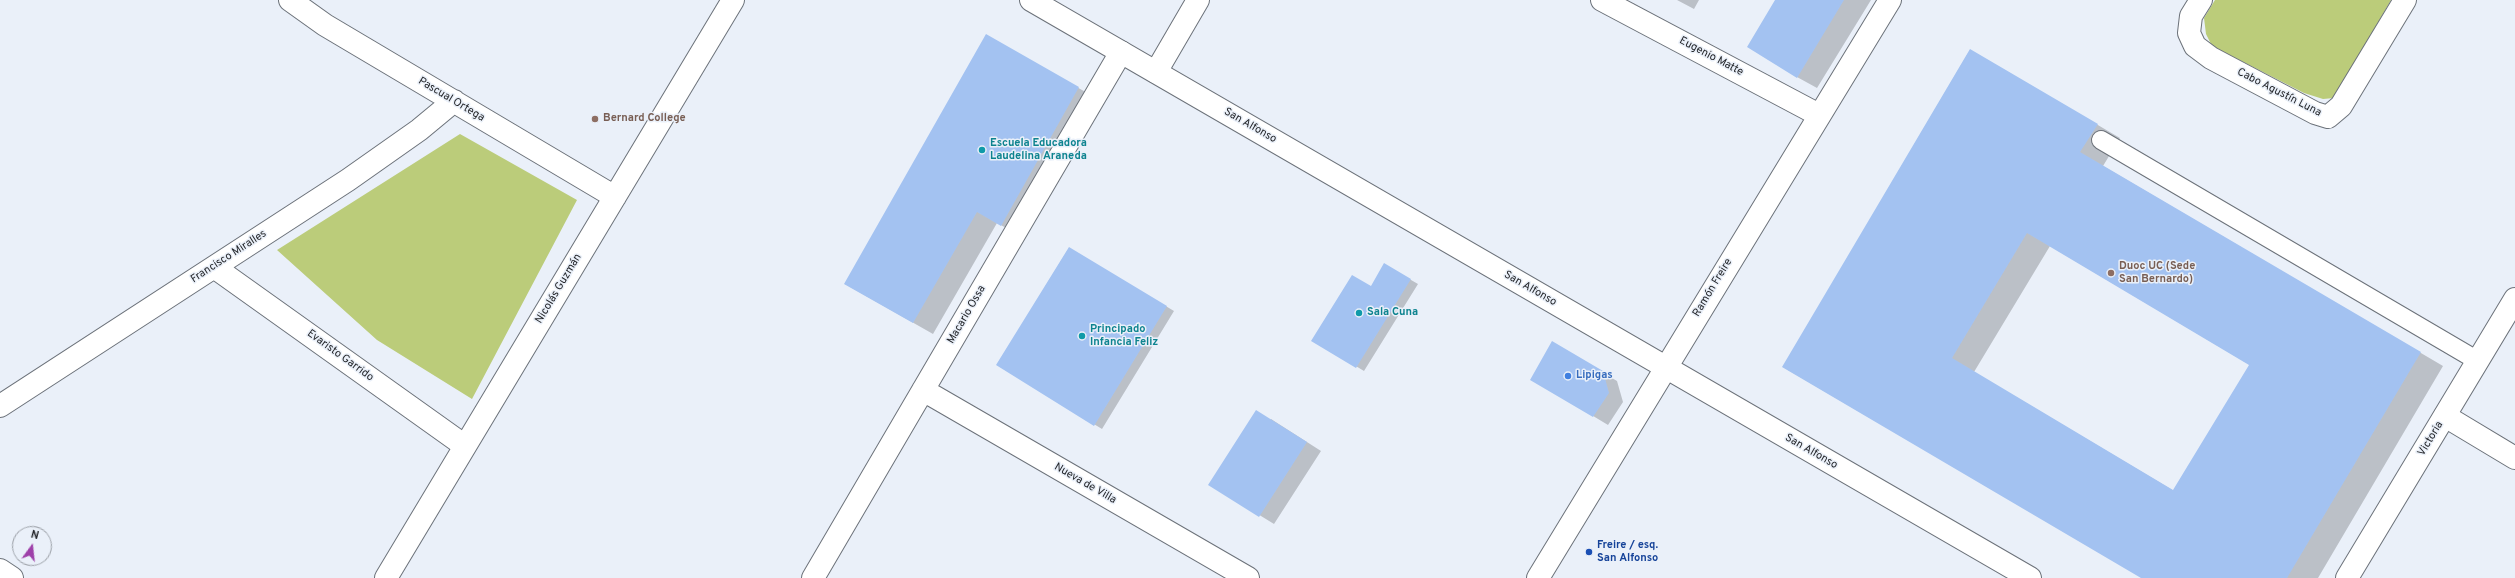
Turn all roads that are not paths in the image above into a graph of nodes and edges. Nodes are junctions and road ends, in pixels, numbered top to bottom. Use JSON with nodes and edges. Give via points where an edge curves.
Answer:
{"nodes":[{"id":1,"x":290,"y":0,"type":"edge"},
{"id":2,"x":733,"y":0,"type":"edge"},
{"id":3,"x":1031,"y":0,"type":"edge"},
{"id":4,"x":1198,"y":0,"type":"edge"},
{"id":5,"x":1602,"y":0,"type":"edge"},
{"id":6,"x":1890,"y":0,"type":"edge"},
{"id":7,"x":2201,"y":0,"type":"edge"},
{"id":8,"x":2405,"y":0,"type":"edge"},
{"id":9,"x":1121,"y":52,"type":"junction"},
{"id":10,"x":1156,"y":72,"type":"junction"},
{"id":11,"x":454,"y":101,"type":"junction"},
{"id":12,"x":1819,"y":115,"type":"junction"},
{"id":13,"x":2101,"y":140,"type":"dead end"},
{"id":14,"x":615,"y":197,"type":"junction"},
{"id":15,"x":214,"y":267,"type":"junction"},
{"id":16,"x":2515,"y":299,"type":"edge"},
{"id":17,"x":2478,"y":361,"type":"junction"},
{"id":18,"x":1665,"y":367,"type":"junction"},
{"id":19,"x":923,"y":390,"type":"junction"},
{"id":20,"x":0,"y":406,"type":"edge"},
{"id":21,"x":2445,"y":416,"type":"junction"},
{"id":22,"x":465,"y":446,"type":"junction"},
{"id":23,"x":2515,"y":458,"type":"edge"},
{"id":24,"x":0,"y":570,"type":"edge"},
{"id":25,"x":12,"y":578,"type":"edge"},
{"id":26,"x":386,"y":578,"type":"edge"},
{"id":27,"x":813,"y":578,"type":"edge"},
{"id":28,"x":1248,"y":578,"type":"edge"},
{"id":29,"x":1538,"y":578,"type":"edge"},
{"id":30,"x":2030,"y":578,"type":"edge"},
{"id":31,"x":2347,"y":578,"type":"edge"}],
"edges":[{"from":1,"to":11,"type":"street","name":"Pascual Ortega","via":[[325,25]]},
{"from":2,"to":14,"type":"street","name":"Nicolás Guzmán"},
{"from":3,"to":9,"type":"street","name":"San Alfonso"},
{"from":4,"to":10,"type":"street"},
{"from":5,"to":12,"type":"street","name":"Eugenio Matte"},
{"from":6,"to":12,"type":"street","name":"Ramón Freire"},
{"from":7,"to":8,"type":"street","name":"Cabo Agustín Luna","via":[[2191,16],[2189,33],[2195,46],[2211,58],[2315,113],[2328,116],[2342,106]]},
{"from":9,"to":10,"type":"street","name":"San Alfonso"},
{"from":9,"to":19,"type":"street","name":"Macario Ossa"},
{"from":10,"to":18,"type":"street","name":"San Alfonso"},
{"from":11,"to":14,"type":"street","name":"Pascual Ortega"},
{"from":11,"to":15,"type":"street","name":"Francisco Miralles","via":[[383,157]]},
{"from":12,"to":18,"type":"street","name":"Ramón Freire"},
{"from":13,"to":17,"type":"lane"},
{"from":14,"to":22,"type":"street","name":"Nicolás Guzmán"},
{"from":15,"to":20,"type":"street","name":"Francisco Miralles"},
{"from":15,"to":22,"type":"street","name":"Evaristo Garrido"},
{"from":16,"to":17,"type":"street","name":"Victoria"},
{"from":17,"to":21,"type":"street","name":"Victoria"},
{"from":18,"to":29,"type":"street","name":"Ramón Freire"},
{"from":18,"to":30,"type":"street","name":"San Alfonso"},
{"from":19,"to":27,"type":"street","name":"Macario Ossa"},
{"from":19,"to":28,"type":"street","name":"Nueva de Villa"},
{"from":21,"to":23,"type":"street"},
{"from":21,"to":31,"type":"street","name":"Victoria"},
{"from":22,"to":26,"type":"street","name":"Nicolás Guzmán"},
{"from":24,"to":25,"type":"street"}]}
